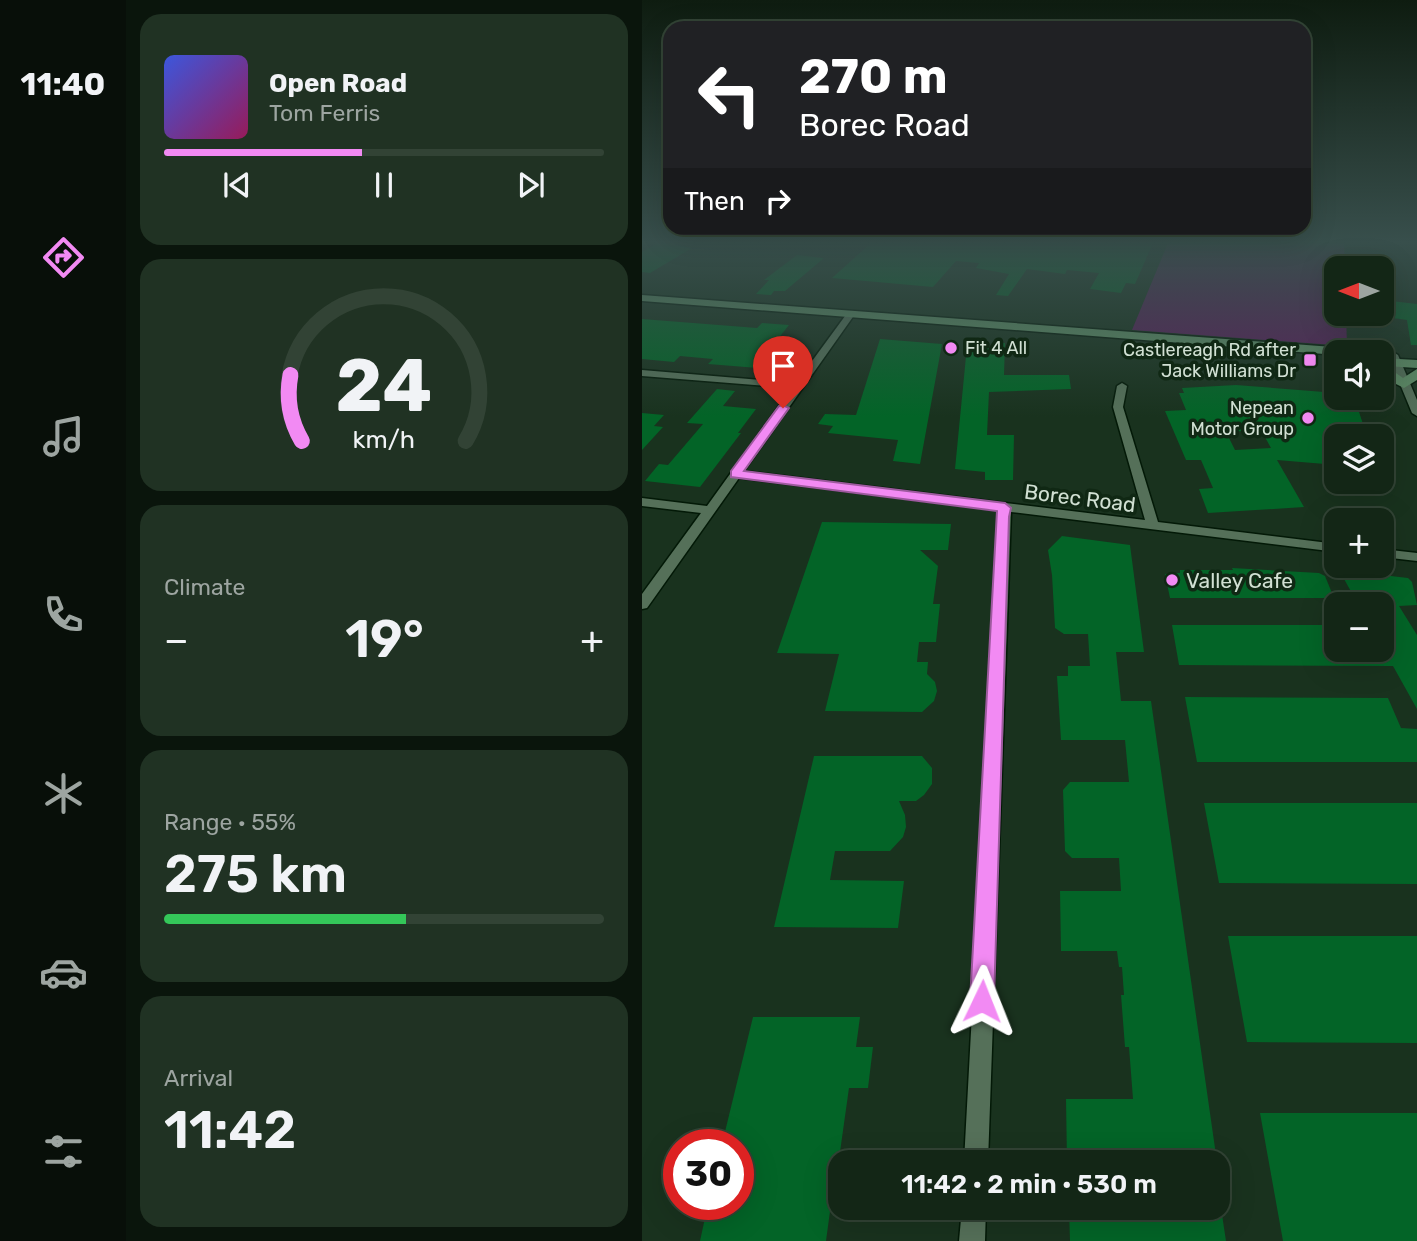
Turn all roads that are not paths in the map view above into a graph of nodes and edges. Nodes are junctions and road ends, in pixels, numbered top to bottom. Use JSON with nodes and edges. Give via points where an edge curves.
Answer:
{"nodes":[{"id":1,"x":674,"y":301,"type":"edge"},
{"id":2,"x":642,"y":303,"type":"edge"},
{"id":3,"x":849,"y":317,"type":"junction"},
{"id":4,"x":1324,"y":350,"type":"edge"},
{"id":5,"x":1324,"y":357,"type":"edge"},
{"id":6,"x":1417,"y":357,"type":"edge"},
{"id":7,"x":1394,"y":359,"type":"edge"},
{"id":8,"x":1394,"y":360,"type":"edge"},
{"id":9,"x":1417,"y":365,"type":"edge"},
{"id":10,"x":1394,"y":368,"type":"edge"},
{"id":11,"x":642,"y":373,"type":"edge"},
{"id":12,"x":1417,"y":373,"type":"edge"},
{"id":13,"x":1394,"y":379,"type":"edge"},
{"id":14,"x":1404,"y":384,"type":"junction"},
{"id":15,"x":799,"y":386,"type":"junction"},
{"id":16,"x":1122,"y":386,"type":"dead end"},
{"id":17,"x":1417,"y":413,"type":"edge"},
{"id":18,"x":736,"y":474,"type":"junction"},
{"id":19,"x":642,"y":502,"type":"edge"},
{"id":20,"x":1005,"y":508,"type":"junction"},
{"id":21,"x":711,"y":510,"type":"junction"},
{"id":22,"x":1153,"y":527,"type":"junction"},
{"id":23,"x":1324,"y":547,"type":"edge"},
{"id":24,"x":1394,"y":554,"type":"edge"},
{"id":25,"x":1417,"y":557,"type":"edge"},
{"id":26,"x":642,"y":604,"type":"edge"},
{"id":27,"x":976,"y":1150,"type":"edge"},
{"id":28,"x":973,"y":1220,"type":"edge"},
{"id":29,"x":972,"y":1241,"type":"edge"}],
"edges":[{"from":1,"to":3,"type":"main road"},
{"from":2,"to":3,"type":"main road"},
{"from":3,"to":4,"type":"main road"},
{"from":3,"to":5,"type":"main road"},
{"from":3,"to":15,"type":"street"},
{"from":6,"to":7,"type":"main road"},
{"from":8,"to":9,"type":"main road"},
{"from":10,"to":14,"type":"street"},
{"from":11,"to":15,"type":"street"},
{"from":12,"to":14,"type":"main road"},
{"from":13,"to":14,"type":"main road"},
{"from":14,"to":17,"type":"street"},
{"from":15,"to":18,"type":"street"},
{"from":16,"to":22,"type":"street","via":[[1118,407]]},
{"from":18,"to":20,"type":"street","name":"Borec Road"},
{"from":18,"to":21,"type":"street"},
{"from":19,"to":21,"type":"street"},
{"from":20,"to":22,"type":"street","name":"Borec Road"},
{"from":20,"to":27,"type":"street"},
{"from":21,"to":26,"type":"street"},
{"from":22,"to":23,"type":"street","name":"Borec Road"},
{"from":24,"to":25,"type":"street"},
{"from":28,"to":29,"type":"street"}]}
